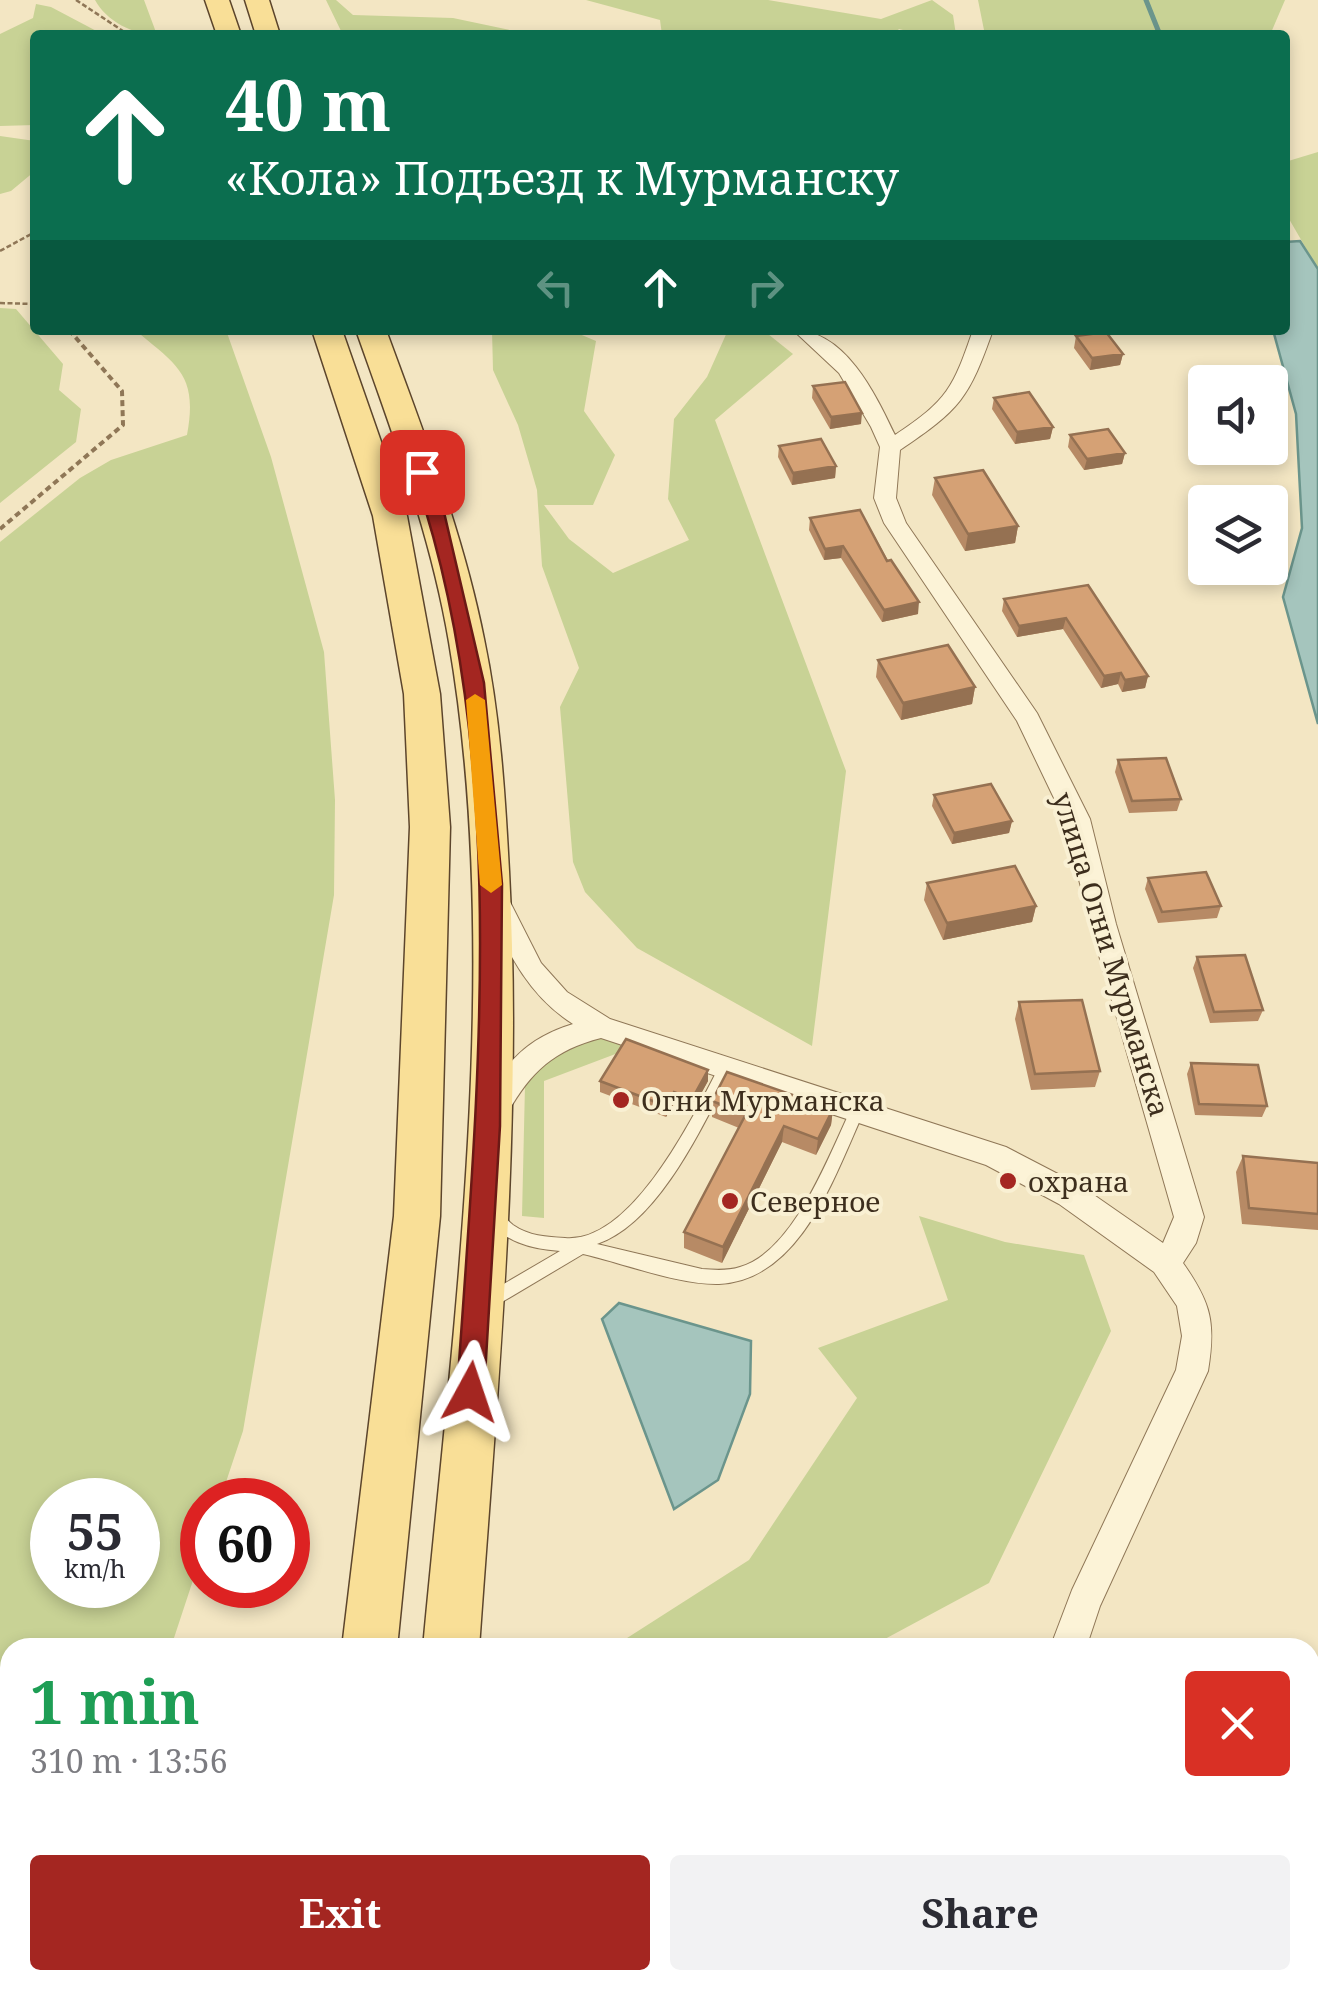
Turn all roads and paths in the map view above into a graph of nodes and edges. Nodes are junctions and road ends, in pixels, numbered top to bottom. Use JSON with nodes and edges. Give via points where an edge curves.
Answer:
{"nodes":[{"id":1,"x":76,"y":0,"type":"edge"},
{"id":2,"x":218,"y":0,"type":"edge"},
{"id":3,"x":256,"y":0,"type":"edge"},
{"id":4,"x":121,"y":30,"type":"edge"},
{"id":5,"x":227,"y":30,"type":"edge"},
{"id":6,"x":266,"y":30,"type":"edge"},
{"id":7,"x":30,"y":235,"type":"edge"},
{"id":8,"x":0,"y":250,"type":"edge"},
{"id":9,"x":0,"y":303,"type":"edge"},
{"id":10,"x":30,"y":304,"type":"edge"},
{"id":11,"x":73,"y":335,"type":"edge"},
{"id":12,"x":329,"y":335,"type":"edge"},
{"id":13,"x":373,"y":335,"type":"edge"},
{"id":14,"x":808,"y":335,"type":"edge"},
{"id":15,"x":981,"y":335,"type":"edge"},
{"id":16,"x":890,"y":447,"type":"junction"},
{"id":17,"x":0,"y":528,"type":"edge"},
{"id":18,"x":491,"y":884,"type":"junction"},
{"id":19,"x":602,"y":1028,"type":"junction"},
{"id":20,"x":727,"y":1065,"type":"junction"},
{"id":21,"x":858,"y":1109,"type":"junction"},
{"id":22,"x":488,"y":1126,"type":"junction"},
{"id":23,"x":484,"y":1203,"type":"junction"},
{"id":24,"x":582,"y":1247,"type":"junction"},
{"id":25,"x":1165,"y":1262,"type":"junction"},
{"id":26,"x":477,"y":1308,"type":"junction"},
{"id":27,"x":370,"y":1638,"type":"edge"},
{"id":28,"x":452,"y":1638,"type":"edge"},
{"id":29,"x":1071,"y":1638,"type":"edge"}],
"edges":[{"from":1,"to":4,"type":"path"},
{"from":2,"to":5,"type":"main road"},
{"from":3,"to":6,"type":"main road"},
{"from":7,"to":8,"type":"path"},
{"from":9,"to":10,"type":"path"},
{"from":11,"to":17,"type":"path","via":[[122,391],[124,425]]},
{"from":12,"to":27,"type":"main road","via":[[390,516],[422,694],[430,828],[416,1216]]},
{"from":13,"to":18,"type":"main road","via":[[434,508],[474,683]]},
{"from":14,"to":16,"type":"street","via":[[848,367]]},
{"from":15,"to":16,"type":"street","via":[[963,388],[932,420]]},
{"from":16,"to":25,"type":"street","name":"улица Огни Мурманска","via":[[885,498],[895,523],[1028,720],[1077,819],[1183,1189],[1188,1217],[1181,1243]]},
{"from":18,"to":19,"type":"street","via":[[531,970],[558,1000]]},
{"from":18,"to":22,"type":"main road"},
{"from":19,"to":20,"type":"street"},
{"from":19,"to":22,"type":"street","via":[[536,1050],[513,1074]]},
{"from":20,"to":21,"type":"street"},
{"from":20,"to":24,"type":"lane","via":[[670,1172],[647,1200]]},
{"from":21,"to":24,"type":"lane","via":[[788,1242],[742,1276],[716,1277]]},
{"from":21,"to":25,"type":"street","via":[[996,1156],[1070,1194]]},
{"from":22,"to":23,"type":"main road"},
{"from":23,"to":24,"type":"lane","via":[[523,1239]]},
{"from":23,"to":26,"type":"main road"},
{"from":24,"to":26,"type":"lane"},
{"from":25,"to":29,"type":"street","via":[[1192,1302],[1198,1336],[1192,1371]]},
{"from":26,"to":28,"type":"main road"}]}
